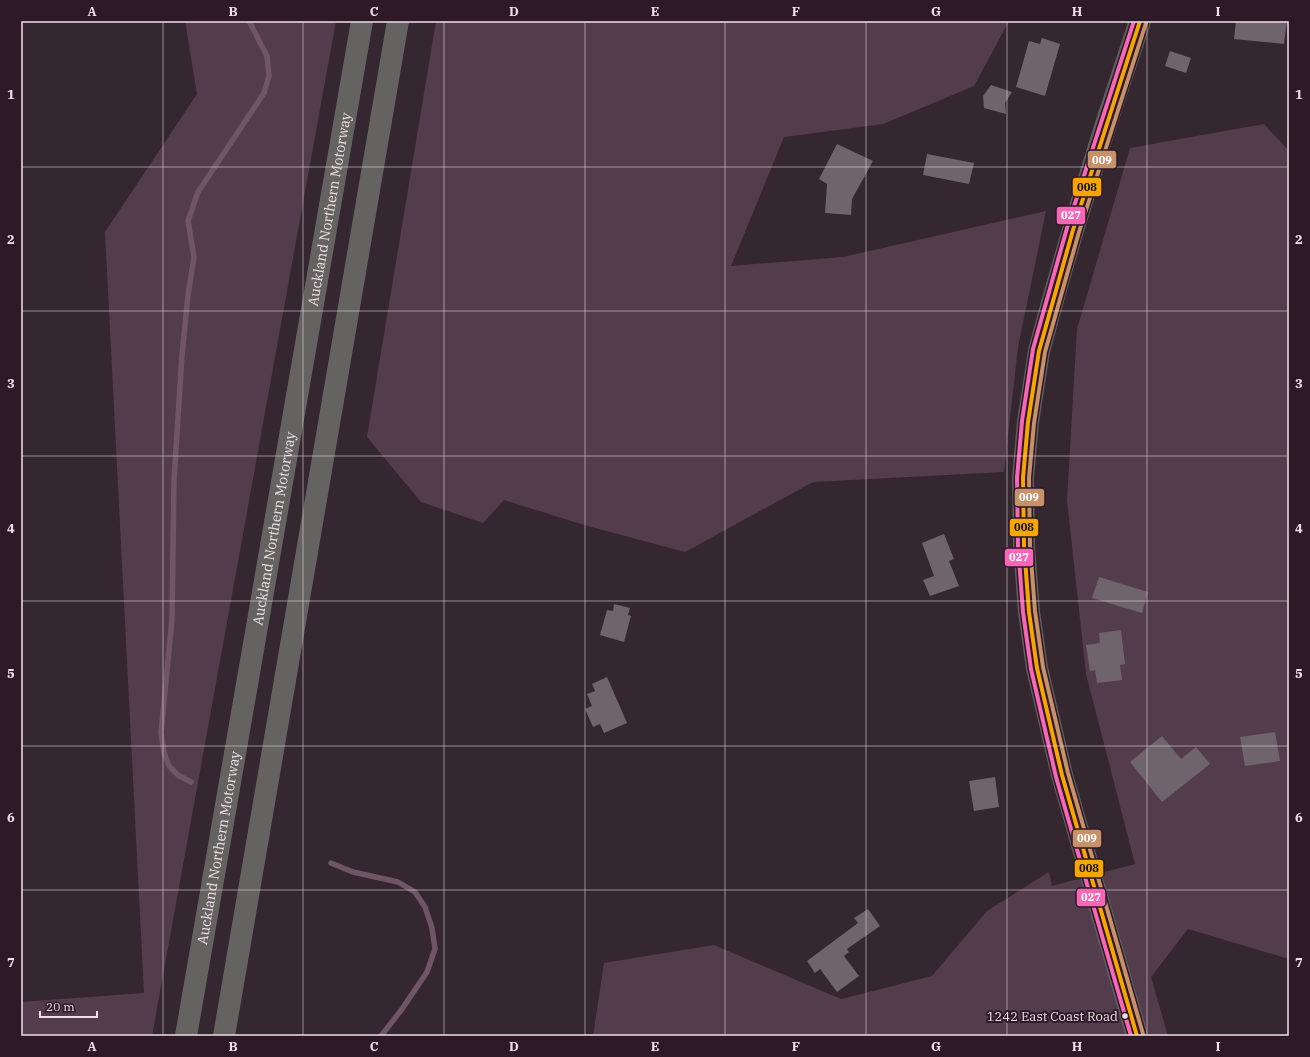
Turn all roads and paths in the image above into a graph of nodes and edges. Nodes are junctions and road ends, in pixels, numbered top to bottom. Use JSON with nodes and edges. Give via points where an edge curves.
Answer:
{"nodes":[{"id":1,"x":362,"y":21,"type":"edge"},
{"id":2,"x":398,"y":21,"type":"edge"},
{"id":3,"x":1140,"y":21,"type":"edge"},
{"id":4,"x":186,"y":1036,"type":"edge"},
{"id":5,"x":224,"y":1036,"type":"edge"},
{"id":6,"x":1137,"y":1036,"type":"edge"}],
"edges":[{"from":1,"to":4,"type":"highway","name":"Auckland Northern Motorway"},
{"from":2,"to":5,"type":"highway"},
{"from":3,"to":6,"type":"main road","via":[[1107,121],[1039,350],[1023,478],[1024,546],[1029,612],[1037,668],[1062,775]]}]}
